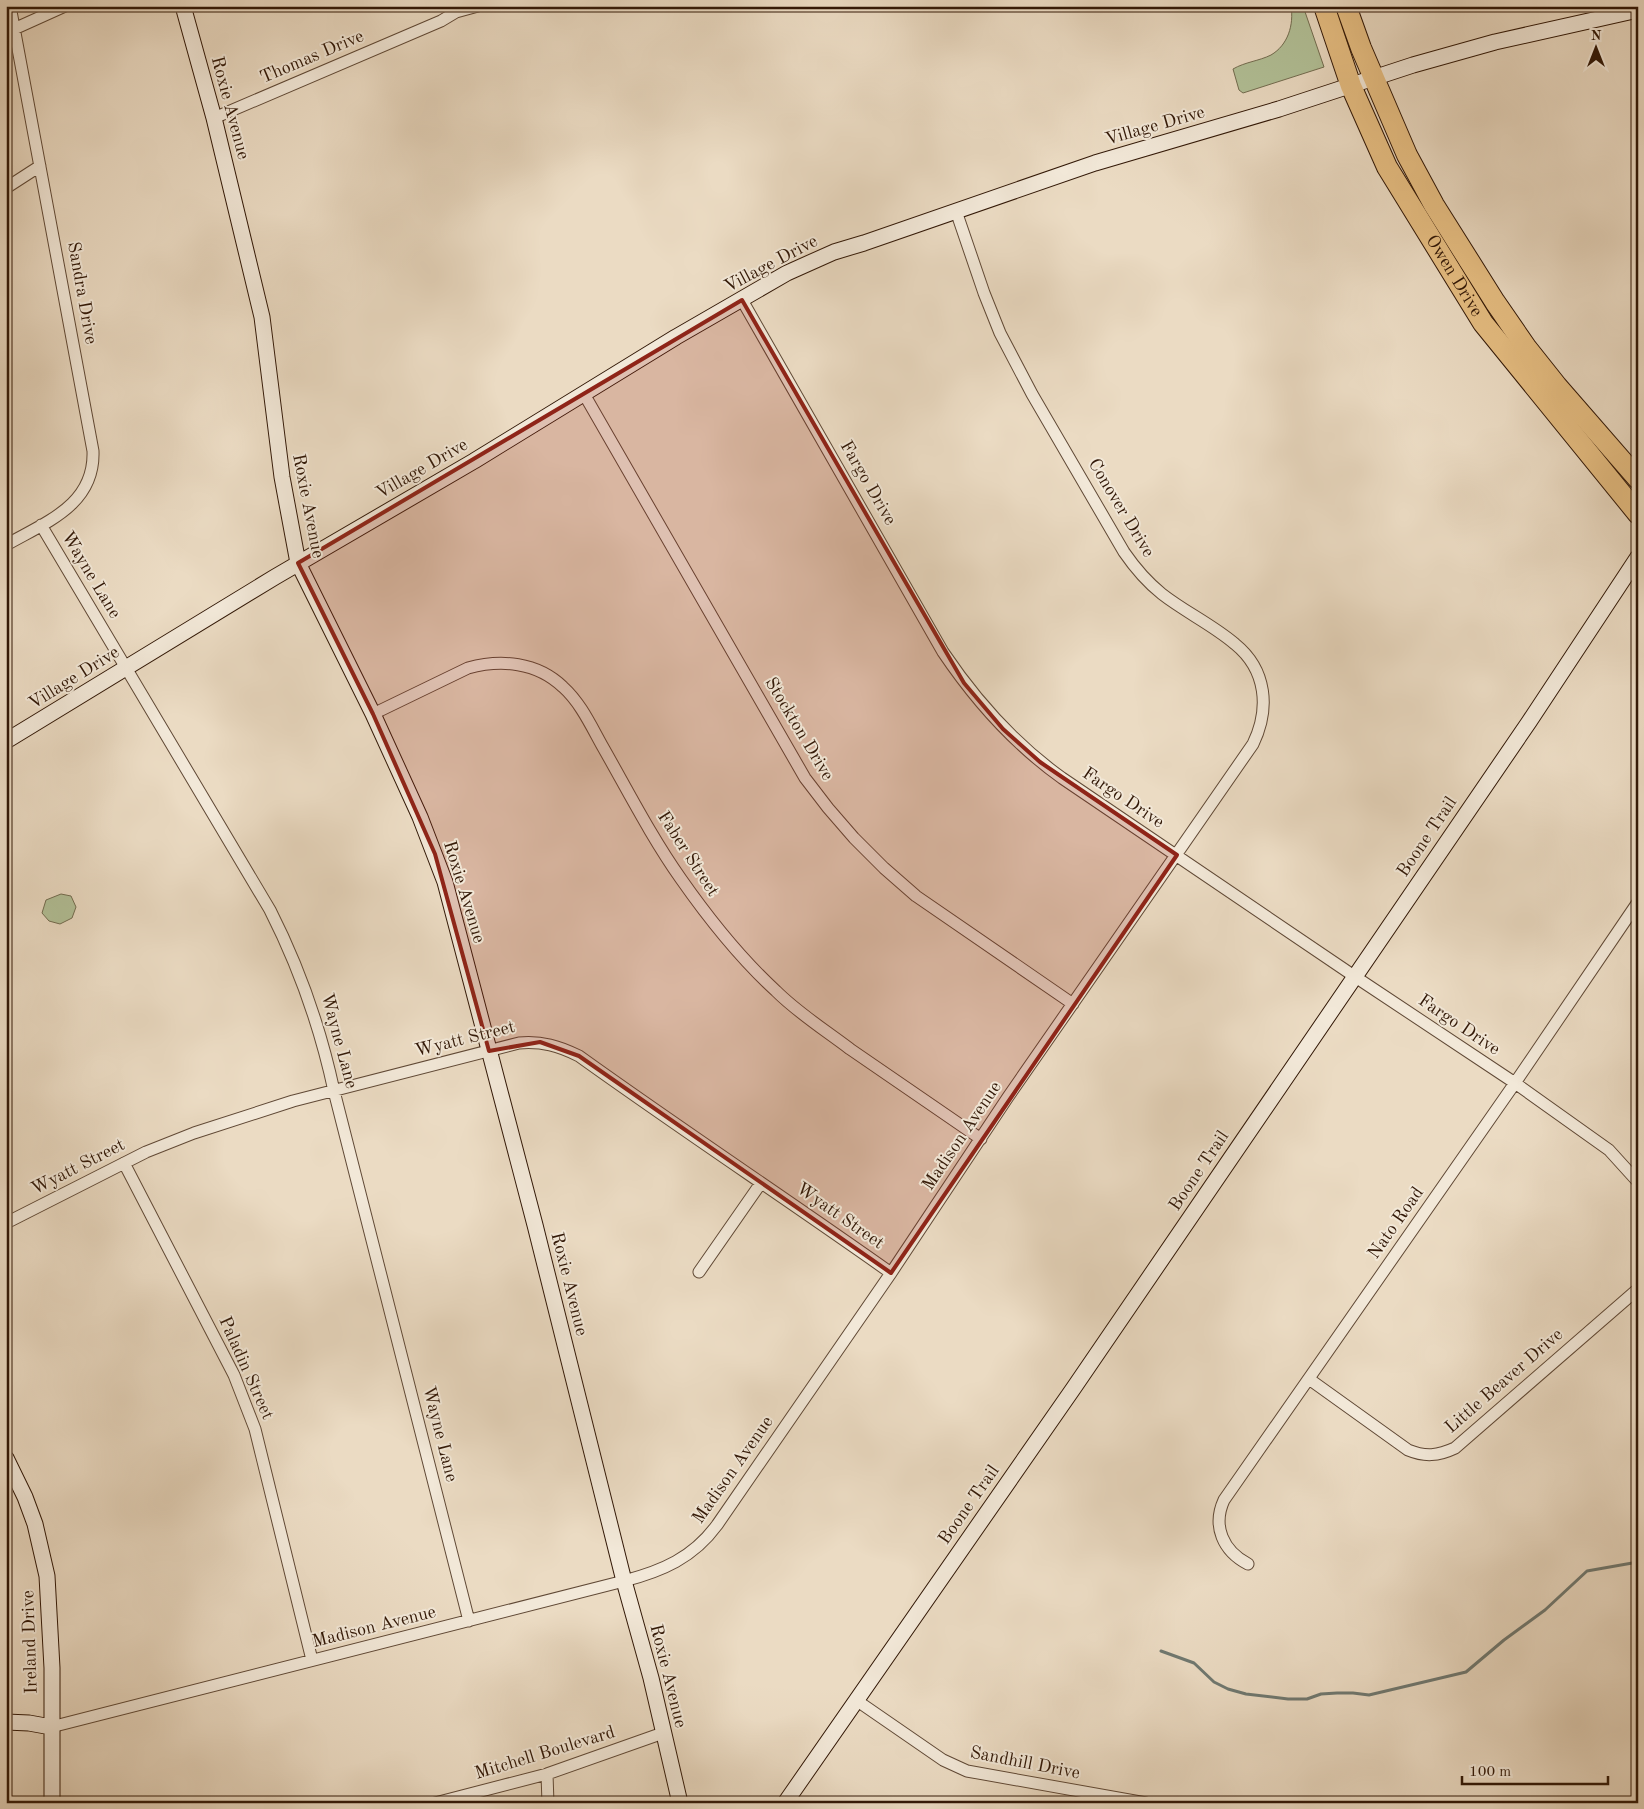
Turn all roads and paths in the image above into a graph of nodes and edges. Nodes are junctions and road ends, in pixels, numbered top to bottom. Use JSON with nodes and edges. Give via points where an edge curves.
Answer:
{"nodes":[{"id":1,"x":10,"y":6,"type":"edge"},
{"id":2,"x":65,"y":6,"type":"edge"},
{"id":3,"x":183,"y":6,"type":"edge"},
{"id":4,"x":478,"y":6,"type":"edge"},
{"id":5,"x":1324,"y":6,"type":"edge"},
{"id":6,"x":1346,"y":6,"type":"edge"},
{"id":7,"x":1638,"y":10,"type":"edge"},
{"id":8,"x":14,"y":29,"type":"junction"},
{"id":9,"x":1374,"y":79,"type":"junction"},
{"id":10,"x":1351,"y":86,"type":"junction"},
{"id":11,"x":214,"y":118,"type":"junction"},
{"id":12,"x":40,"y":166,"type":"junction"},
{"id":13,"x":6,"y":188,"type":"edge"},
{"id":14,"x":956,"y":211,"type":"junction"},
{"id":15,"x":742,"y":300,"type":"junction"},
{"id":16,"x":584,"y":394,"type":"junction"},
{"id":17,"x":1638,"y":479,"type":"edge"},
{"id":18,"x":1638,"y":514,"type":"edge"},
{"id":19,"x":40,"y":525,"type":"junction"},
{"id":20,"x":6,"y":545,"type":"edge"},
{"id":21,"x":1638,"y":557,"type":"edge"},
{"id":22,"x":298,"y":563,"type":"junction"},
{"id":23,"x":126,"y":668,"type":"junction"},
{"id":24,"x":372,"y":714,"type":"junction"},
{"id":25,"x":6,"y":741,"type":"edge"},
{"id":26,"x":1177,"y":855,"type":"junction"},
{"id":27,"x":1638,"y":902,"type":"edge"},
{"id":28,"x":1634,"y":917,"type":"edge"},
{"id":29,"x":1354,"y":976,"type":"junction"},
{"id":30,"x":1073,"y":1004,"type":"junction"},
{"id":31,"x":489,"y":1051,"type":"junction"},
{"id":32,"x":1515,"y":1083,"type":"junction"},
{"id":33,"x":334,"y":1091,"type":"junction"},
{"id":34,"x":980,"y":1139,"type":"junction"},
{"id":35,"x":124,"y":1163,"type":"junction"},
{"id":36,"x":1638,"y":1182,"type":"edge"},
{"id":37,"x":761,"y":1183,"type":"junction"},
{"id":38,"x":6,"y":1223,"type":"edge"},
{"id":39,"x":700,"y":1272,"type":"dead end"},
{"id":40,"x":891,"y":1273,"type":"junction"},
{"id":41,"x":1638,"y":1289,"type":"edge"},
{"id":42,"x":1309,"y":1379,"type":"junction"},
{"id":43,"x":6,"y":1458,"type":"edge"},
{"id":44,"x":1248,"y":1564,"type":"dead end"},
{"id":45,"x":624,"y":1582,"type":"junction"},
{"id":46,"x":470,"y":1621,"type":"junction"},
{"id":47,"x":312,"y":1660,"type":"junction"},
{"id":48,"x":856,"y":1700,"type":"junction"},
{"id":49,"x":6,"y":1722,"type":"edge"},
{"id":50,"x":51,"y":1727,"type":"junction"},
{"id":51,"x":664,"y":1733,"type":"junction"},
{"id":52,"x":547,"y":1774,"type":"junction"},
{"id":53,"x":52,"y":1803,"type":"edge"},
{"id":54,"x":435,"y":1803,"type":"edge"},
{"id":55,"x":548,"y":1803,"type":"edge"},
{"id":56,"x":680,"y":1803,"type":"edge"},
{"id":57,"x":785,"y":1803,"type":"edge"},
{"id":58,"x":1146,"y":1803,"type":"edge"}],
"edges":[{"from":1,"to":8,"type":"street","name":"Sandra Drive"},
{"from":2,"to":8,"type":"street"},
{"from":3,"to":11,"type":"street","name":"Roxie Avenue"},
{"from":4,"to":11,"type":"street","name":"Thomas Drive","via":[[456,12]]},
{"from":5,"to":10,"type":"highway","name":"Owen Drive"},
{"from":6,"to":9,"type":"highway","name":"Owen Drive"},
{"from":7,"to":9,"type":"street","name":"Village Drive","via":[[1466,50]]},
{"from":8,"to":12,"type":"street","name":"Sandra Drive"},
{"from":9,"to":10,"type":"street","name":"Village Drive"},
{"from":9,"to":17,"type":"highway","name":"Owen Drive","via":[[1412,167],[1495,302],[1557,386]]},
{"from":10,"to":14,"type":"street","name":"Village Drive","via":[[1095,163]]},
{"from":10,"to":18,"type":"highway","name":"Owen Drive","via":[[1387,167],[1483,324]]},
{"from":11,"to":22,"type":"street","name":"Roxie Avenue","via":[[262,317],[282,477]]},
{"from":12,"to":13,"type":"street"},
{"from":12,"to":19,"type":"street","name":"Sandra Drive","via":[[94,462],[92,475],[79,498]]},
{"from":14,"to":15,"type":"street","name":"Village Drive","via":[[807,263]]},
{"from":14,"to":26,"type":"street","name":"Conover Drive","via":[[1000,333],[1124,552],[1163,595],[1235,644],[1258,676],[1264,704],[1254,744]]},
{"from":15,"to":16,"type":"street","name":"Village Drive"},
{"from":15,"to":26,"type":"street","name":"Fargo Drive","via":[[964,683],[1003,729],[1040,762]]},
{"from":16,"to":22,"type":"street","name":"Village Drive"},
{"from":16,"to":30,"type":"street","name":"Stockton Drive","via":[[805,778],[828,808],[854,838],[916,896]]},
{"from":19,"to":20,"type":"street","name":"Sandra Drive"},
{"from":19,"to":23,"type":"street","name":"Wayne Lane"},
{"from":21,"to":29,"type":"street","name":"Boone Trail"},
{"from":22,"to":23,"type":"street","name":"Village Drive"},
{"from":22,"to":24,"type":"street","name":"Roxie Avenue"},
{"from":23,"to":25,"type":"street","name":"Village Drive"},
{"from":23,"to":33,"type":"street","name":"Wayne Lane","via":[[270,910],[288,946],[317,1021]]},
{"from":24,"to":31,"type":"street","name":"Roxie Avenue","via":[[420,817],[445,882]]},
{"from":24,"to":34,"type":"street","name":"Faber Street","via":[[481,664],[521,665],[550,676],[573,697],[680,878],[754,970],[800,1012]]},
{"from":26,"to":29,"type":"street","name":"Fargo Drive"},
{"from":26,"to":30,"type":"street","name":"Madison Avenue"},
{"from":27,"to":28,"type":"street","name":"Nato Road"},
{"from":28,"to":32,"type":"street","name":"Nato Road"},
{"from":29,"to":32,"type":"street","name":"Fargo Drive"},
{"from":29,"to":48,"type":"street","name":"Boone Trail","via":[[1073,1389]]},
{"from":30,"to":34,"type":"street","name":"Madison Avenue"},
{"from":31,"to":33,"type":"street","name":"Wyatt Street"},
{"from":31,"to":37,"type":"street","name":"Wyatt Street","via":[[520,1043],[540,1042],[559,1046],[579,1056]]},
{"from":31,"to":45,"type":"street","name":"Roxie Avenue"},
{"from":32,"to":36,"type":"street","name":"Fargo Drive","via":[[1609,1150]]},
{"from":32,"to":42,"type":"street","name":"Nato Road"},
{"from":33,"to":35,"type":"street","name":"Wyatt Street","via":[[246,1115]]},
{"from":33,"to":46,"type":"street","name":"Wayne Lane"},
{"from":34,"to":40,"type":"street","name":"Madison Avenue"},
{"from":35,"to":38,"type":"street","name":"Wyatt Street"},
{"from":35,"to":47,"type":"street","name":"Paladin Street","via":[[244,1399],[264,1461]]},
{"from":37,"to":39,"type":"street"},
{"from":37,"to":40,"type":"street","name":"Wyatt Street"},
{"from":40,"to":45,"type":"street","name":"Madison Avenue","via":[[704,1541],[688,1556],[668,1567]]},
{"from":41,"to":42,"type":"street","name":"Little Beaver Drive","via":[[1455,1448],[1444,1453],[1429,1456],[1408,1450]]},
{"from":42,"to":44,"type":"street","name":"Nato Road","via":[[1220,1508],[1221,1536],[1234,1554]]},
{"from":43,"to":50,"type":"street","name":"Ireland Drive","via":[[35,1524],[47,1576],[52,1668]]},
{"from":45,"to":46,"type":"street","name":"Madison Avenue"},
{"from":45,"to":51,"type":"street","name":"Roxie Avenue"},
{"from":46,"to":47,"type":"street","name":"Madison Avenue"},
{"from":47,"to":50,"type":"street","name":"Madison Avenue"},
{"from":48,"to":57,"type":"street","name":"Boone Trail"},
{"from":48,"to":58,"type":"street","name":"Sandhill Drive","via":[[943,1760],[967,1771]]},
{"from":49,"to":50,"type":"street"},
{"from":50,"to":53,"type":"street","name":"Ireland Drive"},
{"from":51,"to":52,"type":"street","name":"Mitchell Boulevard"},
{"from":51,"to":56,"type":"street","name":"Roxie Avenue"},
{"from":52,"to":54,"type":"street","name":"Mitchell Boulevard"},
{"from":52,"to":55,"type":"street"}]}
